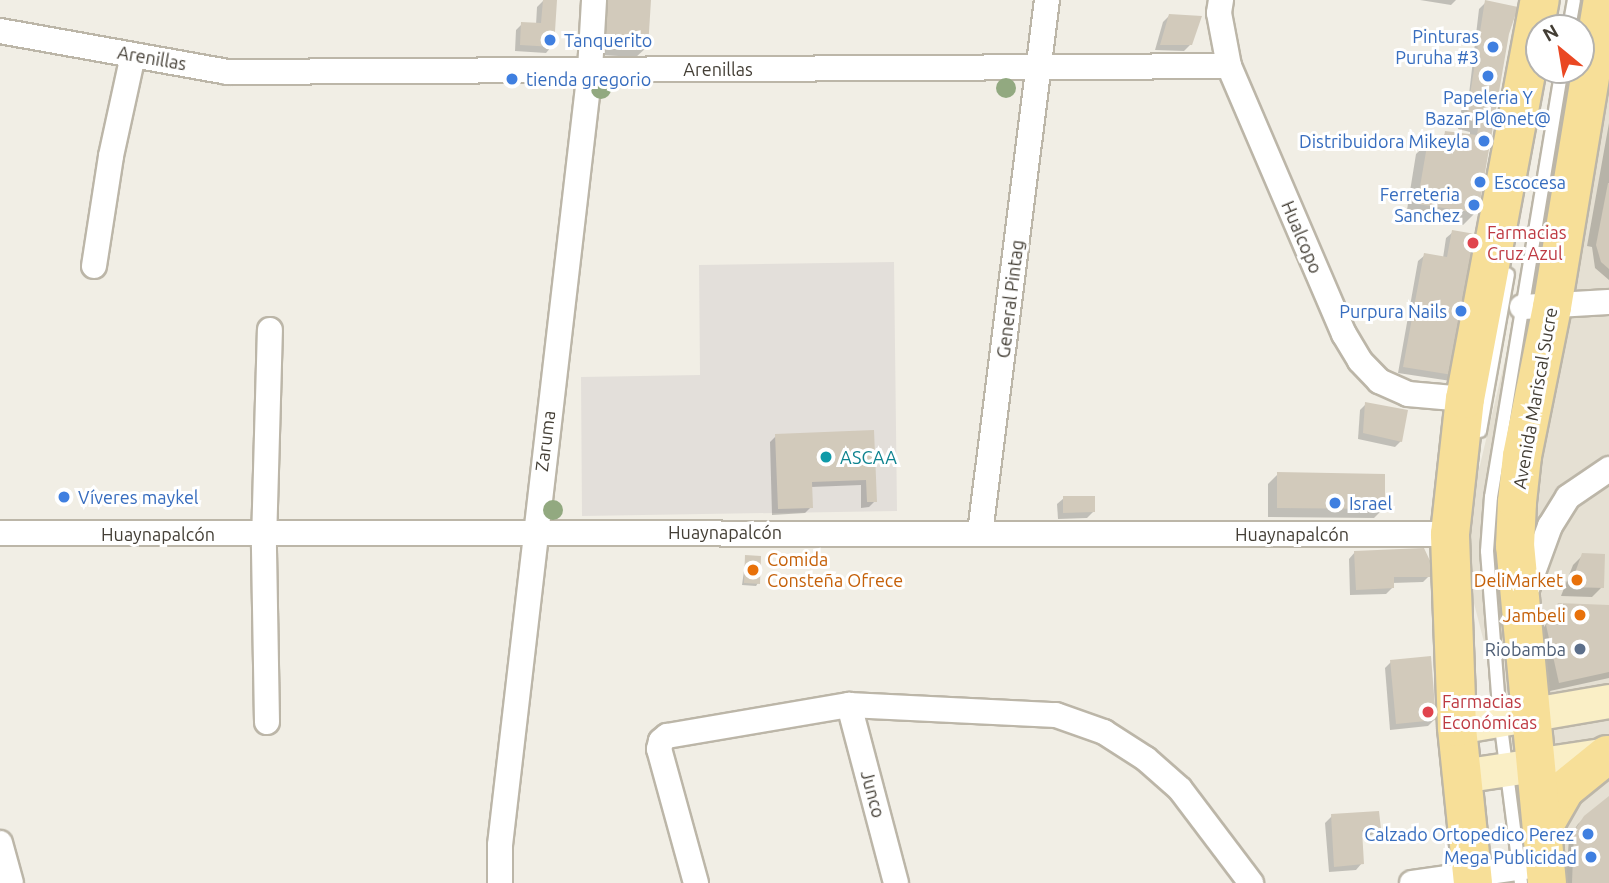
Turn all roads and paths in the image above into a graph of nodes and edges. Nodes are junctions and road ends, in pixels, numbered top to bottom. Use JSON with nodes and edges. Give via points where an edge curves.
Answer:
{"nodes":[{"id":1,"x":594,"y":0,"type":"edge"},
{"id":2,"x":1047,"y":0,"type":"edge"},
{"id":3,"x":1221,"y":0,"type":"edge"},
{"id":4,"x":1540,"y":0,"type":"edge"},
{"id":5,"x":1603,"y":0,"type":"edge"},
{"id":6,"x":0,"y":31,"type":"edge"},
{"id":7,"x":133,"y":55,"type":"junction"},
{"id":8,"x":1039,"y":66,"type":"junction"},
{"id":9,"x":1229,"y":66,"type":"junction"},
{"id":10,"x":590,"y":69,"type":"junction"},
{"id":11,"x":1561,"y":84,"type":"edge"},
{"id":12,"x":1511,"y":260,"type":"dead end"},
{"id":13,"x":94,"y":266,"type":"dead end"},
{"id":14,"x":1609,"y":302,"type":"edge"},
{"id":15,"x":1537,"y":307,"type":"junction"},
{"id":16,"x":270,"y":330,"type":"dead end"},
{"id":17,"x":1465,"y":399,"type":"junction"},
{"id":18,"x":1477,"y":448,"type":"dead end"},
{"id":19,"x":1609,"y":469,"type":"edge"},
{"id":20,"x":1550,"y":526,"type":"junction"},
{"id":21,"x":534,"y":532,"type":"junction"},
{"id":22,"x":0,"y":533,"type":"edge"},
{"id":23,"x":980,"y":533,"type":"junction"},
{"id":24,"x":265,"y":534,"type":"junction"},
{"id":25,"x":1450,"y":534,"type":"junction"},
{"id":26,"x":1515,"y":546,"type":"junction"},
{"id":27,"x":1519,"y":595,"type":"junction"},
{"id":28,"x":1609,"y":701,"type":"edge"},
{"id":29,"x":849,"y":705,"type":"junction"},
{"id":30,"x":1485,"y":722,"type":"junction"},
{"id":31,"x":267,"y":723,"type":"dead end"},
{"id":32,"x":1608,"y":754,"type":"edge"},
{"id":33,"x":1490,"y":772,"type":"junction"},
{"id":34,"x":0,"y":843,"type":"edge"},
{"id":35,"x":1535,"y":865,"type":"edge"},
{"id":36,"x":1482,"y":875,"type":"edge"},
{"id":37,"x":11,"y":883,"type":"edge"},
{"id":38,"x":500,"y":883,"type":"edge"},
{"id":39,"x":696,"y":883,"type":"edge"},
{"id":40,"x":896,"y":883,"type":"edge"},
{"id":41,"x":1251,"y":883,"type":"edge"},
{"id":42,"x":1412,"y":883,"type":"edge"}],
"edges":[{"from":1,"to":10,"type":"street","name":"Zaruma"},
{"from":2,"to":8,"type":"street","name":"General Pintag"},
{"from":3,"to":9,"type":"street","name":"Hualcopo","via":[[1219,13]]},
{"from":4,"to":17,"type":"main road","name":"Avenida Mariscal Sucre"},
{"from":5,"to":15,"type":"main road","name":"Avenida Mariscal Sucre"},
{"from":6,"to":7,"type":"street","name":"Arenillas"},
{"from":7,"to":10,"type":"street","name":"Arenillas","via":[[227,72]]},
{"from":7,"to":13,"type":"street"},
{"from":8,"to":9,"type":"street","name":"Arenillas"},
{"from":8,"to":10,"type":"street","name":"Arenillas"},
{"from":8,"to":23,"type":"street","name":"General Pintag"},
{"from":9,"to":17,"type":"street","name":"Hualcopo","via":[[1344,334],[1360,361],[1379,381],[1408,394]]},
{"from":10,"to":21,"type":"street","name":"Zaruma"},
{"from":11,"to":15,"type":"lane"},
{"from":12,"to":18,"type":"lane"},
{"from":14,"to":15,"type":"street"},
{"from":15,"to":26,"type":"main road","name":"Avenida Mariscal Sucre"},
{"from":15,"to":30,"type":"lane","via":[[1491,497]]},
{"from":16,"to":24,"type":"street"},
{"from":17,"to":25,"type":"main road","name":"Avenida Mariscal Sucre"},
{"from":19,"to":20,"type":"street","via":[[1568,497]]},
{"from":20,"to":26,"type":"street"},
{"from":20,"to":27,"type":"street","via":[[1528,586]]},
{"from":21,"to":23,"type":"street","name":"Huaynapalcón"},
{"from":21,"to":24,"type":"street","name":"Huaynapalcón"},
{"from":21,"to":38,"type":"street","name":"Zaruma","via":[[500,845]]},
{"from":22,"to":24,"type":"street","name":"Huaynapalcón"},
{"from":23,"to":25,"type":"street","name":"Huaynapalcón"},
{"from":24,"to":31,"type":"street"},
{"from":25,"to":30,"type":"main road","name":"Avenida Mariscal Sucre"},
{"from":26,"to":27,"type":"main road","name":"Avenida Mariscal Sucre"},
{"from":27,"to":30,"type":"main road","name":"Avenida Mariscal Sucre"},
{"from":28,"to":30,"type":"main road"},
{"from":29,"to":39,"type":"street","via":[[667,736],[661,741],[659,749]]},
{"from":29,"to":40,"type":"street","name":"Junco"},
{"from":29,"to":41,"type":"street","via":[[1056,715],[1104,732],[1146,759],[1180,789]]},
{"from":30,"to":33,"type":"main road","name":"Avenida Mariscal Sucre"},
{"from":30,"to":33,"type":"main road","name":"Avenida Mariscal Sucre"},
{"from":32,"to":33,"type":"main road"},
{"from":32,"to":35,"type":"main road","via":[[1565,789]]},
{"from":33,"to":35,"type":"main road","name":"Avenida Mariscal Sucre"},
{"from":33,"to":36,"type":"main road","name":"Avenida Mariscal Sucre"},
{"from":34,"to":37,"type":"street"},
{"from":35,"to":36,"type":"street"},
{"from":36,"to":42,"type":"street"}]}
